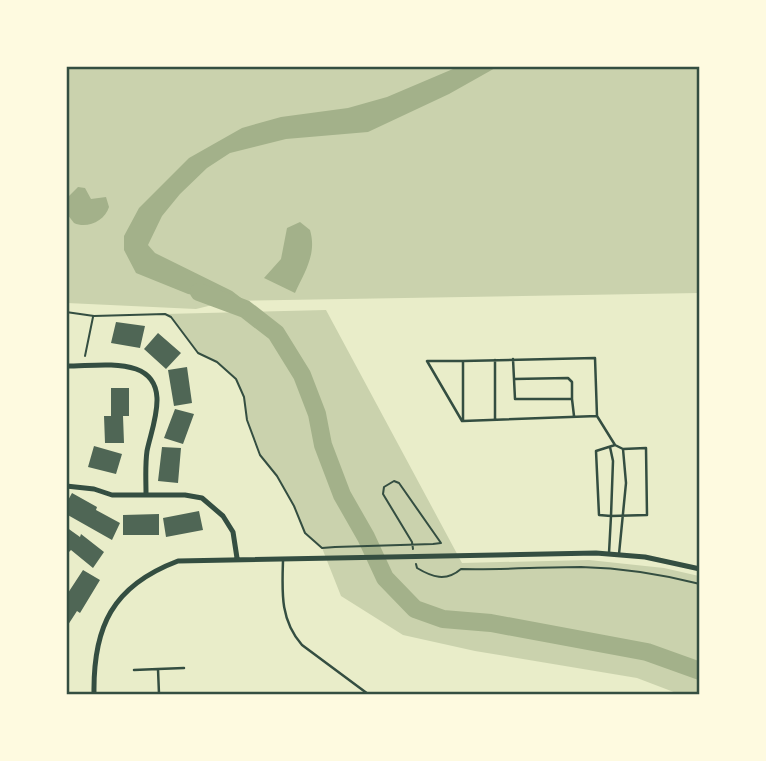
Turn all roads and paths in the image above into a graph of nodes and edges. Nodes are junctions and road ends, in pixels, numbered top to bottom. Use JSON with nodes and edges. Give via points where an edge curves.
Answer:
{"nodes":[{"id":1,"x":66,"y":312,"type":"edge"},
{"id":2,"x":94,"y":316,"type":"junction"},
{"id":3,"x":513,"y":359,"type":"junction"},
{"id":4,"x":495,"y":360,"type":"junction"},
{"id":5,"x":463,"y":361,"type":"junction"},
{"id":6,"x":66,"y":366,"type":"edge"},
{"id":7,"x":83,"y":366,"type":"junction"},
{"id":8,"x":513,"y":379,"type":"junction"},
{"id":9,"x":572,"y":399,"type":"junction"},
{"id":10,"x":597,"y":416,"type":"junction"},
{"id":11,"x":574,"y":417,"type":"junction"},
{"id":12,"x":495,"y":420,"type":"junction"},
{"id":13,"x":463,"y":421,"type":"junction"},
{"id":14,"x":612,"y":446,"type":"junction"},
{"id":15,"x":623,"y":449,"type":"junction"},
{"id":16,"x":66,"y":486,"type":"edge"},
{"id":17,"x":146,"y":494,"type":"junction"},
{"id":18,"x":611,"y":516,"type":"junction"},
{"id":19,"x":624,"y":516,"type":"junction"},
{"id":20,"x":441,"y":543,"type":"dead end"},
{"id":21,"x":609,"y":554,"type":"junction"},
{"id":22,"x":619,"y":554,"type":"junction"},
{"id":23,"x":282,"y":557,"type":"junction"},
{"id":24,"x":237,"y":558,"type":"junction"},
{"id":25,"x":699,"y":569,"type":"edge"},
{"id":26,"x":184,"y":668,"type":"dead end"},
{"id":27,"x":158,"y":669,"type":"junction"},
{"id":28,"x":134,"y":670,"type":"dead end"},
{"id":29,"x":94,"y":695,"type":"edge"},
{"id":30,"x":159,"y":695,"type":"edge"},
{"id":31,"x":368,"y":695,"type":"edge"}],
"edges":[{"from":1,"to":2,"type":"path"},
{"from":2,"to":7,"type":"path"},
{"from":2,"to":20,"type":"path","via":[[165,314],[198,353],[236,379],[260,455],[277,476],[305,533],[322,548]]},
{"from":3,"to":4,"type":"lane"},
{"from":3,"to":8,"type":"lane"},
{"from":3,"to":10,"type":"lane","via":[[596,358]]},
{"from":4,"to":5,"type":"lane"},
{"from":4,"to":12,"type":"lane"},
{"from":5,"to":13,"type":"lane"},
{"from":5,"to":13,"type":"lane","via":[[427,361]]},
{"from":6,"to":7,"type":"street"},
{"from":7,"to":17,"type":"street","via":[[124,366],[140,370],[153,383],[158,397],[147,454]]},
{"from":8,"to":9,"type":"lane","via":[[568,378]]},
{"from":8,"to":9,"type":"lane","via":[[514,399]]},
{"from":9,"to":11,"type":"lane"},
{"from":10,"to":11,"type":"lane"},
{"from":10,"to":14,"type":"lane"},
{"from":11,"to":12,"type":"lane"},
{"from":12,"to":13,"type":"lane"},
{"from":14,"to":15,"type":"lane"},
{"from":14,"to":18,"type":"lane"},
{"from":14,"to":18,"type":"lane","via":[[596,451],[598,515]]},
{"from":15,"to":19,"type":"lane"},
{"from":15,"to":19,"type":"lane","via":[[646,449],[647,515]]},
{"from":16,"to":17,"type":"street","via":[[112,495]]},
{"from":17,"to":24,"type":"street","via":[[202,498],[233,532]]},
{"from":18,"to":19,"type":"lane"},
{"from":18,"to":21,"type":"lane"},
{"from":19,"to":22,"type":"lane"},
{"from":21,"to":22,"type":"street"},
{"from":21,"to":23,"type":"street"},
{"from":22,"to":25,"type":"street"},
{"from":23,"to":24,"type":"street"},
{"from":23,"to":31,"type":"lane","via":[[282,605],[294,636]]},
{"from":24,"to":29,"type":"street","via":[[178,561],[153,572],[123,595],[108,616],[96,647]]},
{"from":26,"to":27,"type":"lane"},
{"from":27,"to":28,"type":"lane"},
{"from":27,"to":30,"type":"lane"}]}
